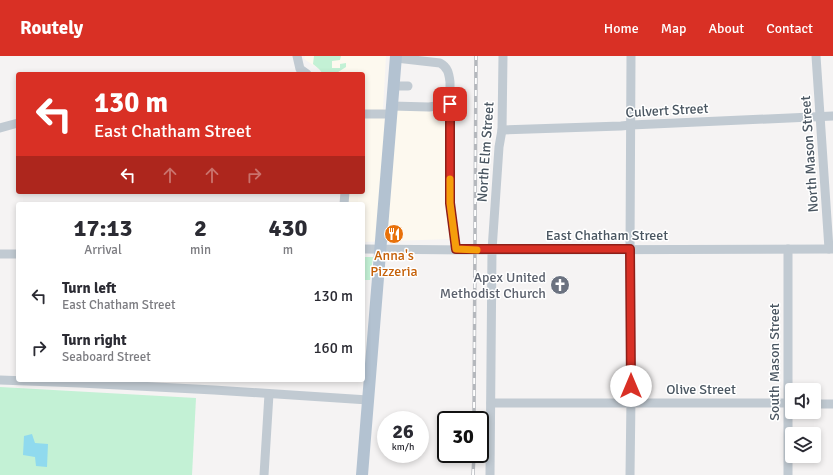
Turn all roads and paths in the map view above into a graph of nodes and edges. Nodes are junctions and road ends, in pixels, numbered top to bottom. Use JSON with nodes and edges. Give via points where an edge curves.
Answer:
{"nodes":[{"id":1,"x":297,"y":56,"type":"edge"},
{"id":2,"x":503,"y":56,"type":"edge"},
{"id":3,"x":631,"y":56,"type":"edge"},
{"id":4,"x":816,"y":56,"type":"edge"},
{"id":5,"x":396,"y":57,"type":"edge"},
{"id":6,"x":304,"y":72,"type":"edge"},
{"id":7,"x":394,"y":86,"type":"junction"},
{"id":8,"x":408,"y":86,"type":"dead end"},
{"id":9,"x":450,"y":104,"type":"junction"},
{"id":10,"x":392,"y":110,"type":"junction"},
{"id":11,"x":365,"y":114,"type":"edge"},
{"id":12,"x":833,"y":116,"type":"edge"},
{"id":13,"x":821,"y":117,"type":"junction"},
{"id":14,"x":16,"y":124,"type":"edge"},
{"id":15,"x":631,"y":125,"type":"junction"},
{"id":16,"x":0,"y":128,"type":"edge"},
{"id":17,"x":502,"y":130,"type":"junction"},
{"id":18,"x":380,"y":248,"type":"junction"},
{"id":19,"x":365,"y":249,"type":"edge"},
{"id":20,"x":456,"y":249,"type":"junction"},
{"id":21,"x":630,"y":249,"type":"junction"},
{"id":22,"x":788,"y":249,"type":"junction"},
{"id":23,"x":831,"y":249,"type":"edge"},
{"id":24,"x":492,"y":250,"type":"junction"},
{"id":25,"x":0,"y":254,"type":"edge"},
{"id":26,"x":16,"y":254,"type":"edge"},
{"id":27,"x":0,"y":380,"type":"edge"},
{"id":28,"x":16,"y":380,"type":"edge"},
{"id":29,"x":80,"y":382,"type":"edge"},
{"id":30,"x":790,"y":383,"type":"edge"},
{"id":31,"x":269,"y":394,"type":"junction"},
{"id":32,"x":368,"y":400,"type":"junction"},
{"id":33,"x":785,"y":403,"type":"edge"},
{"id":34,"x":491,"y":404,"type":"junction"},
{"id":35,"x":631,"y":404,"type":"junction"},
{"id":36,"x":821,"y":404,"type":"edge"},
{"id":37,"x":833,"y":404,"type":"edge"},
{"id":38,"x":790,"y":419,"type":"edge"},
{"id":39,"x":264,"y":475,"type":"edge"},
{"id":40,"x":362,"y":475,"type":"edge"},
{"id":41,"x":490,"y":475,"type":"edge"},
{"id":42,"x":630,"y":475,"type":"edge"},
{"id":43,"x":788,"y":475,"type":"edge"}],
"edges":[{"from":1,"to":6,"type":"street","via":[[300,69]]},
{"from":2,"to":17,"type":"street","name":"North Elm Street"},
{"from":3,"to":15,"type":"street"},
{"from":4,"to":13,"type":"street","name":"North Mason Street"},
{"from":5,"to":7,"type":"main road"},
{"from":5,"to":9,"type":"street","via":[[442,64],[450,77]]},
{"from":7,"to":8,"type":"street"},
{"from":7,"to":10,"type":"main road"},
{"from":9,"to":10,"type":"street"},
{"from":9,"to":20,"type":"street","via":[[450,203]]},
{"from":10,"to":11,"type":"street"},
{"from":10,"to":18,"type":"main road"},
{"from":12,"to":13,"type":"street","name":"Culvert Street"},
{"from":13,"to":15,"type":"street","name":"Culvert Street"},
{"from":13,"to":23,"type":"street","name":"North Mason Street"},
{"from":14,"to":16,"type":"street"},
{"from":15,"to":17,"type":"street","name":"Culvert Street"},
{"from":15,"to":21,"type":"street"},
{"from":17,"to":24,"type":"street","name":"North Elm Street"},
{"from":18,"to":19,"type":"street","name":"East Chatham Street"},
{"from":18,"to":20,"type":"street","name":"East Chatham Street"},
{"from":18,"to":32,"type":"main road"},
{"from":20,"to":24,"type":"street","name":"East Chatham Street"},
{"from":21,"to":22,"type":"street","name":"East Chatham Street"},
{"from":21,"to":24,"type":"street","name":"East Chatham Street"},
{"from":21,"to":35,"type":"street"},
{"from":22,"to":23,"type":"street","name":"East Chatham Street"},
{"from":22,"to":30,"type":"street","name":"South Mason Street"},
{"from":24,"to":34,"type":"street","name":"North Elm Street"},
{"from":25,"to":26,"type":"street"},
{"from":27,"to":28,"type":"street"},
{"from":29,"to":31,"type":"street"},
{"from":31,"to":32,"type":"street"},
{"from":31,"to":39,"type":"street"},
{"from":32,"to":40,"type":"main road"},
{"from":33,"to":35,"type":"street","name":"Olive Street"},
{"from":34,"to":35,"type":"street","name":"Olive Street"},
{"from":34,"to":41,"type":"street","name":"North Elm Street"},
{"from":35,"to":42,"type":"street"},
{"from":36,"to":37,"type":"street"},
{"from":38,"to":43,"type":"street","name":"South Mason Street"}]}
